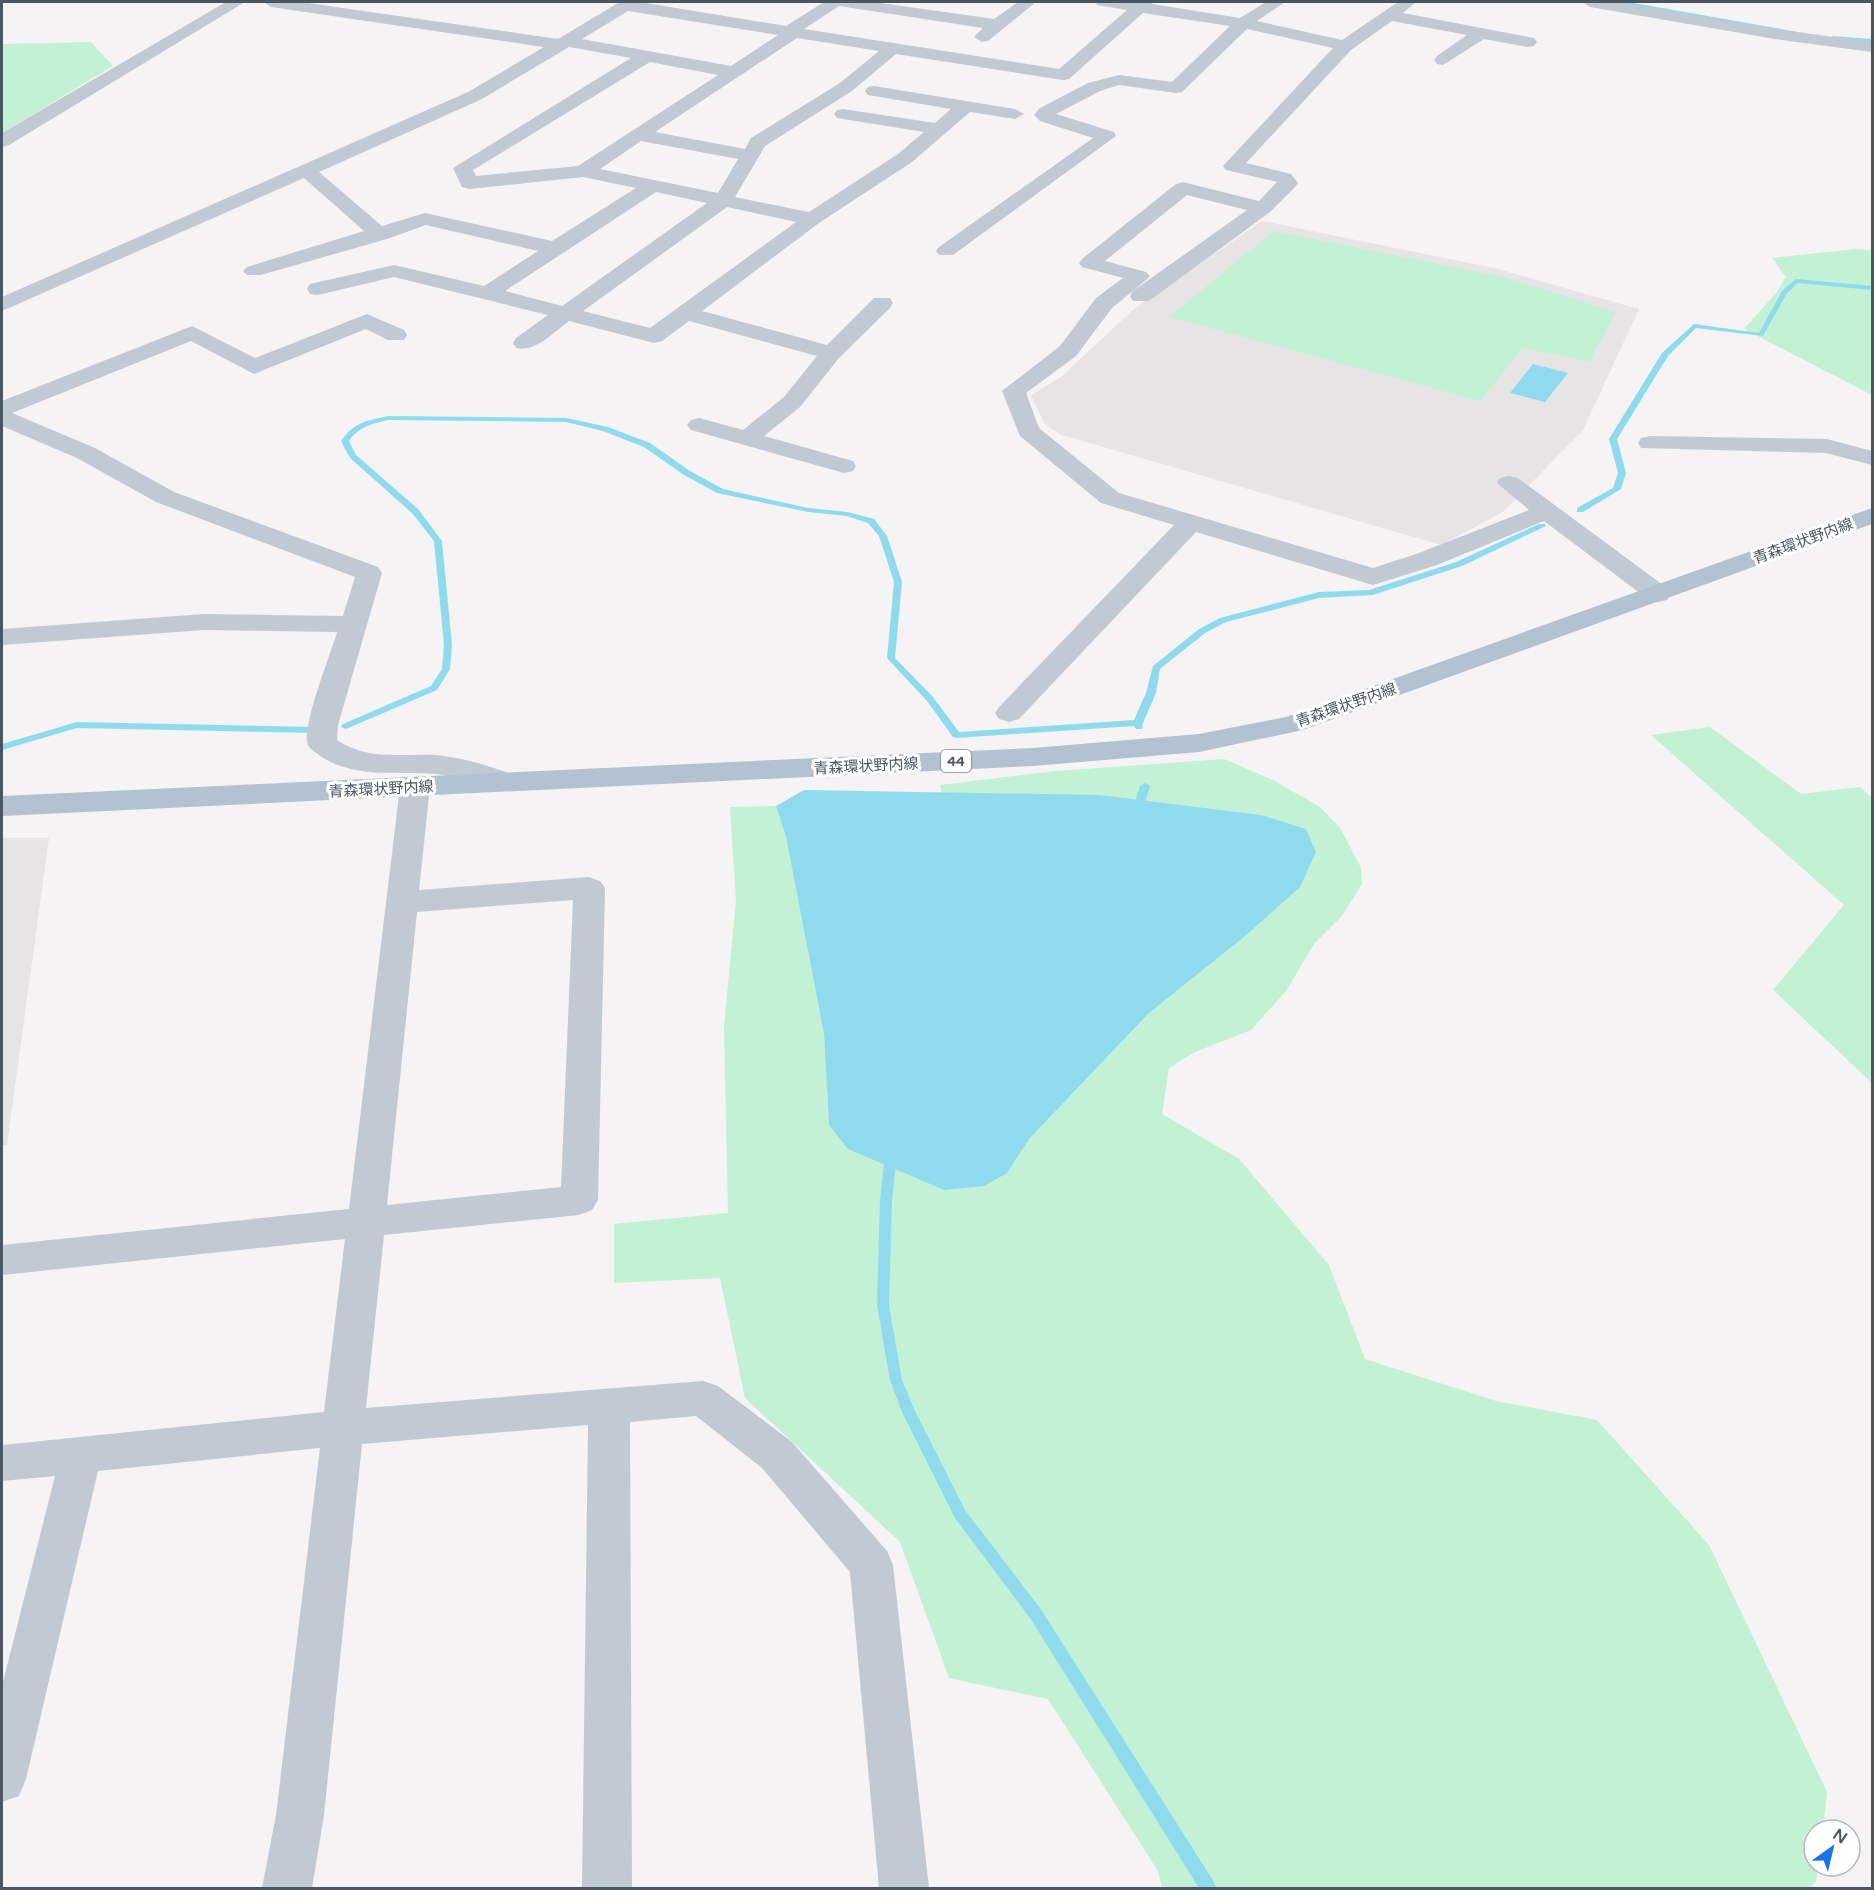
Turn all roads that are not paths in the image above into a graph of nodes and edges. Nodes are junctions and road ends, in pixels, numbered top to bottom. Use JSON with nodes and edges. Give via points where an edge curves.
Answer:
{"nodes":[{"id":1,"x":237,"y":2,"type":"edge"},
{"id":2,"x":271,"y":2,"type":"edge"},
{"id":3,"x":834,"y":2,"type":"edge"},
{"id":4,"x":844,"y":2,"type":"edge"},
{"id":5,"x":1028,"y":2,"type":"edge"},
{"id":6,"x":1103,"y":2,"type":"edge"},
{"id":7,"x":1276,"y":2,"type":"edge"},
{"id":8,"x":1408,"y":2,"type":"edge"},
{"id":9,"x":1590,"y":2,"type":"edge"},
{"id":10,"x":628,"y":4,"type":"edge"},
{"id":11,"x":1143,"y":4,"type":"edge"},
{"id":12,"x":1389,"y":15,"type":"junction"},
{"id":13,"x":1243,"y":23,"type":"junction"},
{"id":14,"x":998,"y":25,"type":"junction"},
{"id":15,"x":790,"y":33,"type":"junction"},
{"id":16,"x":1481,"y":33,"type":"junction"},
{"id":17,"x":1528,"y":42,"type":"dead end"},
{"id":18,"x":562,"y":43,"type":"junction"},
{"id":19,"x":1345,"y":46,"type":"junction"},
{"id":20,"x":1872,"y":47,"type":"edge"},
{"id":21,"x":892,"y":49,"type":"junction"},
{"id":22,"x":647,"y":56,"type":"junction"},
{"id":23,"x":955,"y":59,"type":"junction"},
{"id":24,"x":1443,"y":60,"type":"dead end"},
{"id":25,"x":995,"y":65,"type":"junction"},
{"id":26,"x":733,"y":72,"type":"junction"},
{"id":27,"x":874,"y":92,"type":"dead end"},
{"id":28,"x":966,"y":95,"type":"junction"},
{"id":29,"x":843,"y":114,"type":"dead end"},
{"id":30,"x":1014,"y":114,"type":"dead end"},
{"id":31,"x":939,"y":129,"type":"junction"},
{"id":32,"x":639,"y":135,"type":"junction"},
{"id":33,"x":2,"y":141,"type":"edge"},
{"id":34,"x":748,"y":155,"type":"junction"},
{"id":35,"x":307,"y":171,"type":"junction"},
{"id":36,"x":583,"y":171,"type":"junction"},
{"id":37,"x":652,"y":186,"type":"junction"},
{"id":38,"x":723,"y":201,"type":"junction"},
{"id":39,"x":1263,"y":208,"type":"junction"},
{"id":40,"x":812,"y":219,"type":"junction"},
{"id":41,"x":380,"y":235,"type":"junction"},
{"id":42,"x":554,"y":248,"type":"junction"},
{"id":43,"x":946,"y":251,"type":"dead end"},
{"id":44,"x":254,"y":271,"type":"dead end"},
{"id":45,"x":318,"y":290,"type":"dead end"},
{"id":46,"x":487,"y":293,"type":"junction"},
{"id":47,"x":1141,"y":296,"type":"dead end"},
{"id":48,"x":882,"y":303,"type":"dead end"},
{"id":49,"x":2,"y":305,"type":"edge"},
{"id":50,"x":686,"y":313,"type":"junction"},
{"id":51,"x":567,"y":314,"type":"junction"},
{"id":52,"x":396,"y":334,"type":"dead end"},
{"id":53,"x":524,"y":343,"type":"dead end"},
{"id":54,"x":831,"y":353,"type":"junction"},
{"id":55,"x":2,"y":409,"type":"edge"},
{"id":56,"x":2,"y":418,"type":"edge"},
{"id":57,"x":699,"y":425,"type":"dead end"},
{"id":58,"x":746,"y":439,"type":"junction"},
{"id":59,"x":1650,"y":442,"type":"dead end"},
{"id":60,"x":1872,"y":458,"type":"edge"},
{"id":61,"x":844,"y":466,"type":"dead end"},
{"id":62,"x":1509,"y":483,"type":"dead end"},
{"id":63,"x":1548,"y":511,"type":"junction"},
{"id":64,"x":1872,"y":516,"type":"edge"},
{"id":65,"x":1191,"y":522,"type":"junction"},
{"id":66,"x":1658,"y":594,"type":"junction"},
{"id":67,"x":354,"y":624,"type":"junction"},
{"id":68,"x":2,"y":637,"type":"edge"},
{"id":69,"x":1010,"y":713,"type":"dead end"},
{"id":70,"x":507,"y":783,"type":"junction"},
{"id":71,"x":415,"y":787,"type":"junction"},
{"id":72,"x":2,"y":806,"type":"edge"},
{"id":73,"x":403,"y":902,"type":"junction"},
{"id":74,"x":367,"y":1222,"type":"junction"},
{"id":75,"x":2,"y":1260,"type":"edge"},
{"id":76,"x":609,"y":1406,"type":"junction"},
{"id":77,"x":345,"y":1428,"type":"junction"},
{"id":78,"x":81,"y":1455,"type":"junction"},
{"id":79,"x":2,"y":1463,"type":"edge"},
{"id":80,"x":2,"y":1779,"type":"edge"},
{"id":81,"x":287,"y":1888,"type":"edge"},
{"id":82,"x":607,"y":1888,"type":"edge"},
{"id":83,"x":904,"y":1888,"type":"edge"}],
"edges":[{"from":1,"to":33,"type":"street"},
{"from":2,"to":18,"type":"street"},
{"from":3,"to":15,"type":"street"},
{"from":4,"to":14,"type":"street"},
{"from":5,"to":14,"type":"street"},
{"from":6,"to":11,"type":"street"},
{"from":7,"to":13,"type":"street"},
{"from":8,"to":12,"type":"street"},
{"from":9,"to":20,"type":"street"},
{"from":10,"to":15,"type":"street"},
{"from":10,"to":18,"type":"street"},
{"from":11,"to":13,"type":"street"},
{"from":11,"to":25,"type":"street","via":[[1063,75]]},
{"from":12,"to":16,"type":"street"},
{"from":12,"to":19,"type":"street"},
{"from":13,"to":19,"type":"street"},
{"from":13,"to":43,"type":"street","via":[[1176,88],[1119,80],[1094,87],[1046,112],[1046,117],[1107,136]]},
{"from":14,"to":23,"type":"street"},
{"from":15,"to":21,"type":"street"},
{"from":15,"to":26,"type":"street"},
{"from":16,"to":17,"type":"street"},
{"from":16,"to":24,"type":"street"},
{"from":18,"to":22,"type":"street"},
{"from":18,"to":35,"type":"street","via":[[474,96]]},
{"from":19,"to":39,"type":"street","via":[[1233,166],[1284,178],[1288,183]]},
{"from":21,"to":23,"type":"street"},
{"from":21,"to":34,"type":"street","via":[[846,87],[758,142]]},
{"from":22,"to":26,"type":"street"},
{"from":22,"to":36,"type":"street","via":[[463,168],[468,183]]},
{"from":23,"to":25,"type":"street"},
{"from":25,"to":28,"type":"street"},
{"from":26,"to":32,"type":"street"},
{"from":27,"to":28,"type":"street"},
{"from":28,"to":30,"type":"street"},
{"from":28,"to":31,"type":"street"},
{"from":29,"to":31,"type":"street"},
{"from":31,"to":40,"type":"street","via":[[905,158]]},
{"from":32,"to":34,"type":"street"},
{"from":32,"to":36,"type":"street"},
{"from":34,"to":38,"type":"street"},
{"from":35,"to":41,"type":"street"},
{"from":35,"to":49,"type":"street"},
{"from":36,"to":37,"type":"street"},
{"from":37,"to":38,"type":"street"},
{"from":37,"to":42,"type":"street"},
{"from":38,"to":40,"type":"street"},
{"from":38,"to":51,"type":"street"},
{"from":39,"to":47,"type":"street"},
{"from":39,"to":65,"type":"street","via":[[1191,181],[1089,263],[1139,276],[1104,303],[1068,351],[1014,391],[1028,431],[1099,491],[1110,498]]},
{"from":40,"to":50,"type":"street"},
{"from":41,"to":42,"type":"street","via":[[425,219]]},
{"from":41,"to":44,"type":"street"},
{"from":42,"to":46,"type":"street"},
{"from":45,"to":46,"type":"street","via":[[394,271]]},
{"from":46,"to":51,"type":"street"},
{"from":48,"to":54,"type":"street"},
{"from":50,"to":51,"type":"street","via":[[654,336]]},
{"from":50,"to":54,"type":"street"},
{"from":51,"to":53,"type":"street"},
{"from":52,"to":55,"type":"street","via":[[367,321],[255,367],[192,333]]},
{"from":54,"to":58,"type":"street","via":[[792,402]]},
{"from":56,"to":67,"type":"street","via":[[86,453],[165,497],[369,573]]},
{"from":57,"to":58,"type":"street"},
{"from":58,"to":61,"type":"street"},
{"from":59,"to":60,"type":"street","via":[[1827,446]]},
{"from":62,"to":63,"type":"street"},
{"from":63,"to":65,"type":"street","via":[[1373,577]]},
{"from":63,"to":66,"type":"street"},
{"from":64,"to":66,"type":"main road","name":"青森環状野内線","number":"44"},
{"from":65,"to":69,"type":"street"},
{"from":66,"to":70,"type":"main road","name":"青森環状野内線","number":"44","via":[[1293,723],[1199,743],[1033,757]]},
{"from":67,"to":68,"type":"street","via":[[204,622]]},
{"from":67,"to":70,"type":"street","via":[[323,725],[322,743],[335,754],[362,764],[449,766]]},
{"from":70,"to":71,"type":"main road","name":"青森環状野内線","number":"44"},
{"from":71,"to":72,"type":"main road","name":"青森環状野内線","number":"44"},
{"from":71,"to":73,"type":"street"},
{"from":73,"to":74,"type":"street"},
{"from":73,"to":74,"type":"street","via":[[589,888],[579,1200]]},
{"from":74,"to":75,"type":"street"},
{"from":74,"to":77,"type":"street"},
{"from":76,"to":77,"type":"street"},
{"from":76,"to":82,"type":"street"},
{"from":76,"to":83,"type":"street","via":[[703,1398],[777,1455],[871,1565]]},
{"from":77,"to":78,"type":"street"},
{"from":77,"to":81,"type":"street","via":[[300,1815]]},
{"from":78,"to":79,"type":"street"},
{"from":78,"to":80,"type":"street"}]}
